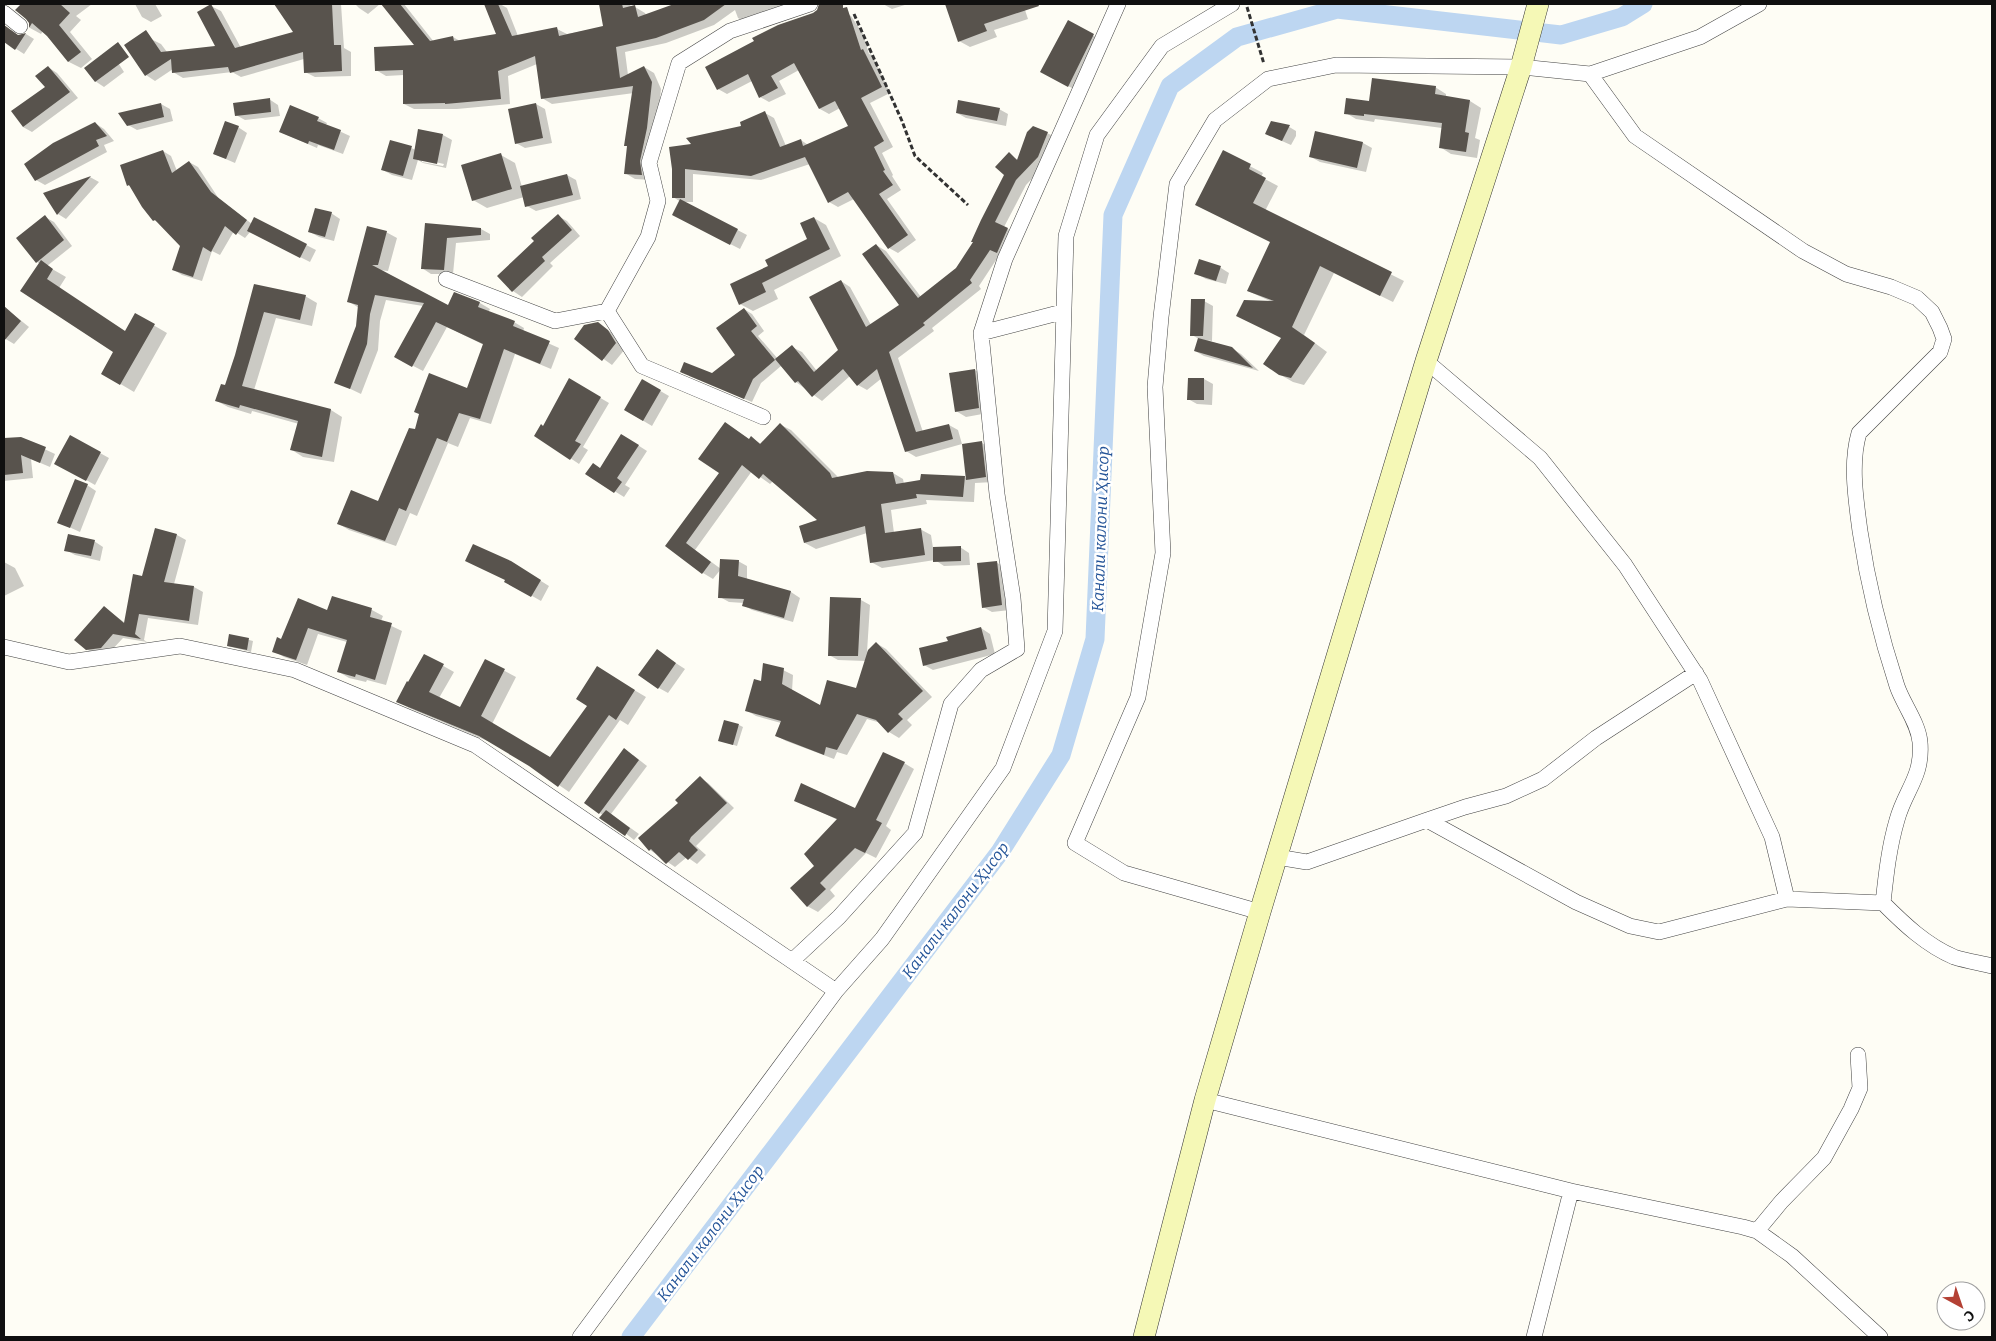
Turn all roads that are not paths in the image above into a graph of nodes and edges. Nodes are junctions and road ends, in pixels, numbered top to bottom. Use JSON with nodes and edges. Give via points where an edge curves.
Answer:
{"nodes":[{"id":1,"x":810,"y":4,"type":"edge"},
{"id":2,"x":1118,"y":4,"type":"edge"},
{"id":3,"x":1232,"y":4,"type":"edge"},
{"id":4,"x":1538,"y":4,"type":"edge"},
{"id":5,"x":1759,"y":4,"type":"edge"},
{"id":6,"x":4,"y":13,"type":"edge"},
{"id":7,"x":20,"y":26,"type":"dead end"},
{"id":8,"x":1521,"y":67,"type":"junction"},
{"id":9,"x":1590,"y":74,"type":"junction"},
{"id":10,"x":446,"y":279,"type":"dead end"},
{"id":11,"x":607,"y":311,"type":"junction"},
{"id":12,"x":1062,"y":312,"type":"junction"},
{"id":13,"x":981,"y":333,"type":"junction"},
{"id":14,"x":1426,"y":361,"type":"junction"},
{"id":15,"x":763,"y":417,"type":"dead end"},
{"id":16,"x":4,"y":647,"type":"edge"},
{"id":17,"x":1696,"y":673,"type":"junction"},
{"id":18,"x":1428,"y":820,"type":"junction"},
{"id":19,"x":1277,"y":857,"type":"junction"},
{"id":20,"x":1787,"y":899,"type":"junction"},
{"id":21,"x":1883,"y":902,"type":"junction"},
{"id":22,"x":1260,"y":912,"type":"junction"},
{"id":23,"x":792,"y":960,"type":"junction"},
{"id":24,"x":1992,"y":966,"type":"edge"},
{"id":25,"x":836,"y":991,"type":"junction"},
{"id":26,"x":1858,"y":1055,"type":"dead end"},
{"id":27,"x":1205,"y":1100,"type":"junction"},
{"id":28,"x":1571,"y":1191,"type":"junction"},
{"id":29,"x":1757,"y":1231,"type":"junction"},
{"id":30,"x":580,"y":1337,"type":"edge"},
{"id":31,"x":1144,"y":1337,"type":"edge"},
{"id":32,"x":1534,"y":1337,"type":"edge"},
{"id":33,"x":1880,"y":1337,"type":"edge"}],
"edges":[{"from":1,"to":11,"type":"street","via":[[730,31],[679,64],[649,163],[658,201],[648,236]]},
{"from":2,"to":13,"type":"street","via":[[1006,259]]},
{"from":3,"to":12,"type":"street","via":[[1162,46],[1097,135],[1066,236]]},
{"from":4,"to":8,"type":"main road"},
{"from":5,"to":9,"type":"street","via":[[1700,37]]},
{"from":6,"to":7,"type":"street"},
{"from":8,"to":9,"type":"street"},
{"from":8,"to":14,"type":"main road"},
{"from":8,"to":22,"type":"street","via":[[1336,65],[1268,79],[1215,120],[1177,184],[1155,387],[1163,553],[1138,697],[1075,842],[1124,873]]},
{"from":9,"to":21,"type":"street","via":[[1635,136],[1803,251],[1846,274],[1891,286],[1917,298],[1932,312],[1944,339],[1940,352],[1859,434],[1855,448],[1856,501],[1868,586],[1898,689],[1920,740],[1920,765],[1897,818]]},
{"from":10,"to":11,"type":"street","via":[[555,321]]},
{"from":11,"to":15,"type":"street","via":[[642,366]]},
{"from":12,"to":13,"type":"street"},
{"from":12,"to":25,"type":"street","via":[[1055,631],[1003,768],[882,939]]},
{"from":13,"to":23,"type":"street","via":[[1017,648],[981,670],[951,704],[915,833],[839,917]]},
{"from":14,"to":17,"type":"street","via":[[1540,458],[1625,566]]},
{"from":14,"to":19,"type":"main road"},
{"from":16,"to":23,"type":"street","via":[[69,662],[180,646],[295,670],[475,745]]},
{"from":17,"to":18,"type":"street","via":[[1596,738],[1542,779],[1506,796]]},
{"from":17,"to":20,"type":"street","via":[[1772,838]]},
{"from":18,"to":19,"type":"street","via":[[1307,862]]},
{"from":18,"to":20,"type":"street","via":[[1576,902],[1630,926],[1658,932]]},
{"from":19,"to":22,"type":"main road"},
{"from":20,"to":21,"type":"street"},
{"from":21,"to":24,"type":"street","via":[[1922,939],[1955,957]]},
{"from":22,"to":27,"type":"main road"},
{"from":23,"to":25,"type":"street"},
{"from":25,"to":30,"type":"street"},
{"from":26,"to":29,"type":"street","via":[[1860,1088],[1824,1158]]},
{"from":27,"to":28,"type":"street"},
{"from":27,"to":31,"type":"main road"},
{"from":28,"to":29,"type":"street"},
{"from":28,"to":32,"type":"street"},
{"from":29,"to":33,"type":"street","via":[[1792,1256]]}]}
